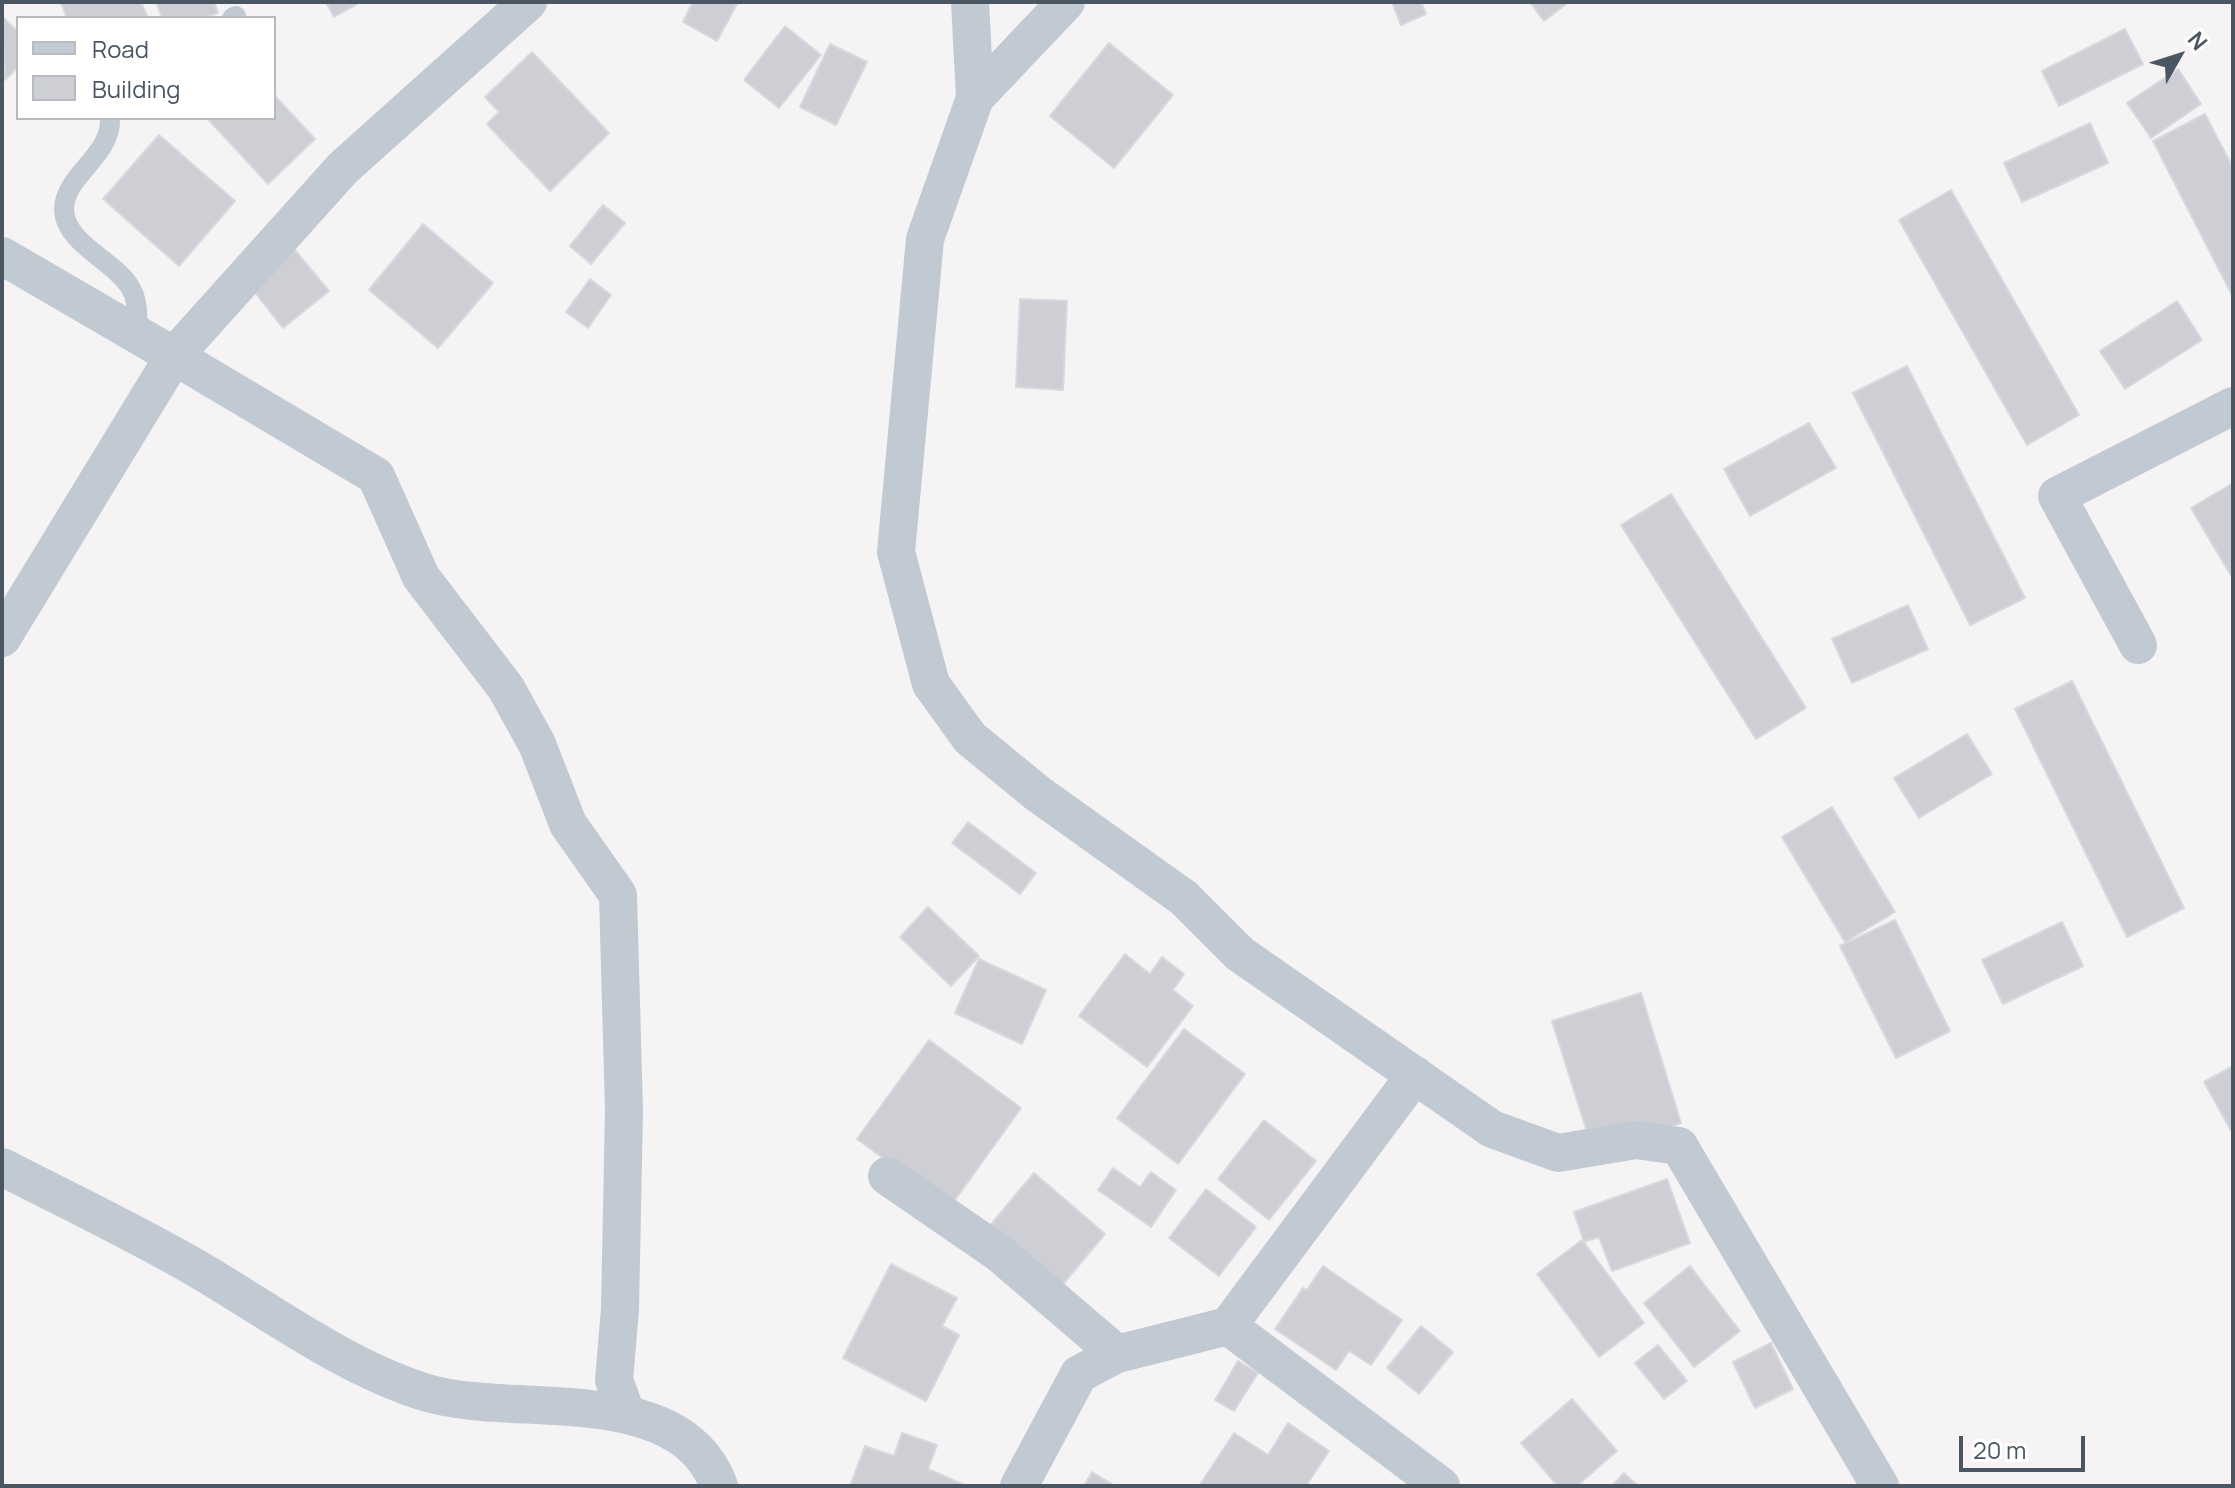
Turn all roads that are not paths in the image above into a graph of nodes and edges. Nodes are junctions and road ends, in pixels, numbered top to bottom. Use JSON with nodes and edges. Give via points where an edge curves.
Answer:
{"nodes":[{"id":1,"x":528,"y":2,"type":"edge"},
{"id":2,"x":970,"y":2,"type":"edge"},
{"id":3,"x":1066,"y":2,"type":"edge"},
{"id":4,"x":975,"y":98,"type":"junction"},
{"id":5,"x":110,"y":120,"type":"edge"},
{"id":6,"x":2,"y":256,"type":"edge"},
{"id":7,"x":138,"y":335,"type":"junction"},
{"id":8,"x":174,"y":356,"type":"junction"},
{"id":9,"x":2233,"y":406,"type":"edge"},
{"id":10,"x":4,"y":632,"type":"edge"},
{"id":11,"x":2138,"y":645,"type":"dead end"},
{"id":12,"x":1415,"y":1075,"type":"junction"},
{"id":13,"x":2,"y":1167,"type":"edge"},
{"id":14,"x":887,"y":1176,"type":"dead end"},
{"id":15,"x":1228,"y":1326,"type":"junction"},
{"id":16,"x":1117,"y":1354,"type":"junction"},
{"id":17,"x":626,"y":1413,"type":"junction"},
{"id":18,"x":719,"y":1486,"type":"edge"},
{"id":19,"x":1019,"y":1486,"type":"edge"},
{"id":20,"x":1441,"y":1486,"type":"edge"},
{"id":21,"x":1880,"y":1486,"type":"edge"}],
"edges":[{"from":1,"to":8,"type":"street","via":[[343,168]]},
{"from":2,"to":4,"type":"street"},
{"from":3,"to":4,"type":"street"},
{"from":4,"to":12,"type":"street","via":[[925,239],[896,552],[931,684],[970,738],[1015,775],[1184,898],[1240,954]]},
{"from":5,"to":7,"type":"lane","via":[[102,149],[70,191],[64,208],[78,237],[132,288]]},
{"from":6,"to":7,"type":"street"},
{"from":7,"to":8,"type":"street"},
{"from":8,"to":10,"type":"street"},
{"from":8,"to":17,"type":"street","via":[[376,476],[421,577],[506,688],[537,744],[568,824],[618,895],[624,1110],[614,1380]]},
{"from":9,"to":11,"type":"street","via":[[2057,496]]},
{"from":12,"to":15,"type":"street"},
{"from":12,"to":21,"type":"street","via":[[1492,1129],[1558,1153],[1636,1140],[1679,1146]]},
{"from":13,"to":17,"type":"street","via":[[184,1261],[362,1365],[425,1392],[500,1405]]},
{"from":14,"to":16,"type":"street","via":[[999,1253]]},
{"from":15,"to":16,"type":"street"},
{"from":15,"to":20,"type":"street"},
{"from":16,"to":19,"type":"street","via":[[1079,1374]]},
{"from":17,"to":18,"type":"street","via":[[681,1433]]}]}
